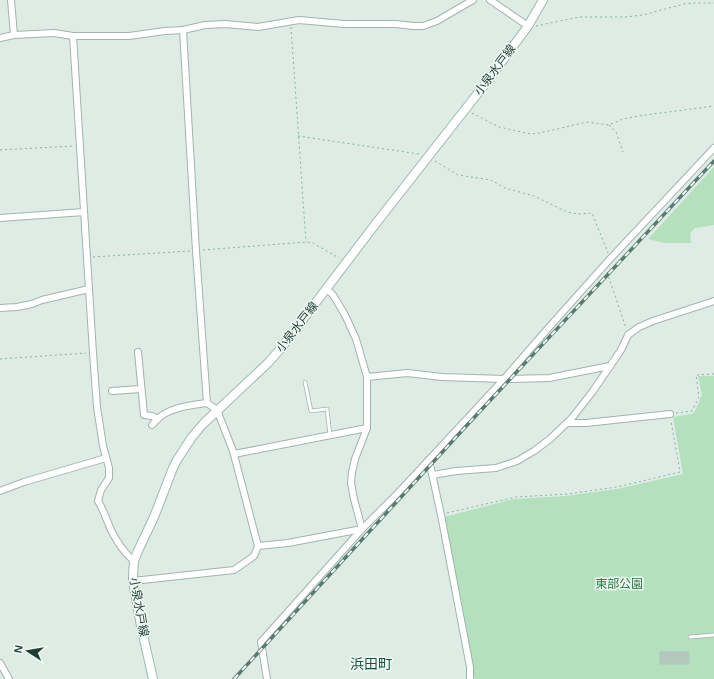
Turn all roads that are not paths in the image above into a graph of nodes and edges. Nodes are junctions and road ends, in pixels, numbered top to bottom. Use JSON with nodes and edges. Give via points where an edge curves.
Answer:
{"nodes":[{"id":1,"x":10,"y":0,"type":"edge"},
{"id":2,"x":473,"y":0,"type":"edge"},
{"id":3,"x":490,"y":0,"type":"edge"},
{"id":4,"x":543,"y":0,"type":"edge"},
{"id":5,"x":528,"y":26,"type":"junction"},
{"id":6,"x":182,"y":30,"type":"junction"},
{"id":7,"x":14,"y":35,"type":"junction"},
{"id":8,"x":73,"y":36,"type":"junction"},
{"id":9,"x":0,"y":38,"type":"edge"},
{"id":10,"x":714,"y":148,"type":"edge"},
{"id":11,"x":84,"y":212,"type":"junction"},
{"id":12,"x":0,"y":218,"type":"edge"},
{"id":13,"x":89,"y":289,"type":"junction"},
{"id":14,"x":326,"y":289,"type":"junction"},
{"id":15,"x":714,"y":301,"type":"edge"},
{"id":16,"x":0,"y":308,"type":"edge"},
{"id":17,"x":138,"y":352,"type":"dead end"},
{"id":18,"x":610,"y":366,"type":"junction"},
{"id":19,"x":367,"y":377,"type":"junction"},
{"id":20,"x":504,"y":378,"type":"junction"},
{"id":21,"x":305,"y":382,"type":"dead end"},
{"id":22,"x":141,"y":389,"type":"junction"},
{"id":23,"x":112,"y":391,"type":"dead end"},
{"id":24,"x":207,"y":403,"type":"junction"},
{"id":25,"x":217,"y":410,"type":"junction"},
{"id":26,"x":670,"y":414,"type":"road end"},
{"id":27,"x":158,"y":419,"type":"junction"},
{"id":28,"x":568,"y":423,"type":"junction"},
{"id":29,"x":152,"y":425,"type":"dead end"},
{"id":30,"x":367,"y":428,"type":"junction"},
{"id":31,"x":330,"y":436,"type":"junction"},
{"id":32,"x":234,"y":454,"type":"junction"},
{"id":33,"x":106,"y":458,"type":"junction"},
{"id":34,"x":429,"y":460,"type":"junction"},
{"id":35,"x":433,"y":475,"type":"junction"},
{"id":36,"x":0,"y":491,"type":"edge"},
{"id":37,"x":362,"y":529,"type":"junction"},
{"id":38,"x":258,"y":546,"type":"junction"},
{"id":39,"x":134,"y":561,"type":"junction"},
{"id":40,"x":133,"y":581,"type":"junction"},
{"id":41,"x":714,"y":635,"type":"edge"},
{"id":42,"x":690,"y":636,"type":"dead end"},
{"id":43,"x":0,"y":663,"type":"edge"},
{"id":44,"x":8,"y":679,"type":"edge"},
{"id":45,"x":153,"y":679,"type":"edge"},
{"id":46,"x":266,"y":679,"type":"edge"},
{"id":47,"x":470,"y":679,"type":"edge"}],
"edges":[{"from":1,"to":7,"type":"street"},
{"from":2,"to":6,"type":"street","via":[[437,21],[423,26],[298,20],[258,27],[225,24]]},
{"from":3,"to":5,"type":"street"},
{"from":4,"to":5,"type":"main road","name":"小泉水戸線"},
{"from":5,"to":14,"type":"main road","name":"小泉水戸線"},
{"from":6,"to":8,"type":"street","via":[[129,36]]},
{"from":6,"to":24,"type":"street"},
{"from":7,"to":8,"type":"street","via":[[54,33]]},
{"from":7,"to":9,"type":"street"},
{"from":8,"to":11,"type":"street"},
{"from":10,"to":20,"type":"street"},
{"from":11,"to":12,"type":"street"},
{"from":11,"to":13,"type":"street"},
{"from":13,"to":16,"type":"street","via":[[32,304]]},
{"from":13,"to":33,"type":"street","via":[[97,407]]},
{"from":14,"to":19,"type":"street","via":[[333,295],[351,327]]},
{"from":14,"to":25,"type":"main road","name":"小泉水戸線","via":[[268,363]]},
{"from":15,"to":18,"type":"street","via":[[639,327],[628,335]]},
{"from":17,"to":22,"type":"street"},
{"from":18,"to":20,"type":"street","via":[[549,378]]},
{"from":18,"to":28,"type":"street"},
{"from":19,"to":20,"type":"street","via":[[408,373],[442,377]]},
{"from":19,"to":30,"type":"street"},
{"from":20,"to":34,"type":"street"},
{"from":21,"to":31,"type":"lane","via":[[311,410],[327,409]]},
{"from":22,"to":23,"type":"street"},
{"from":22,"to":27,"type":"street","via":[[144,415]]},
{"from":24,"to":25,"type":"street"},
{"from":24,"to":27,"type":"street","via":[[173,410]]},
{"from":25,"to":32,"type":"street"},
{"from":25,"to":39,"type":"main road","name":"小泉水戸線","via":[[192,437],[177,460]]},
{"from":26,"to":28,"type":"street"},
{"from":27,"to":29,"type":"street"},
{"from":28,"to":35,"type":"street","via":[[534,451],[517,461],[496,468]]},
{"from":30,"to":31,"type":"street"},
{"from":30,"to":37,"type":"street","via":[[355,459],[351,483]]},
{"from":31,"to":32,"type":"street"},
{"from":32,"to":38,"type":"street"},
{"from":33,"to":36,"type":"street"},
{"from":33,"to":39,"type":"street","via":[[109,478],[101,490],[98,501],[112,531],[126,554]]},
{"from":34,"to":35,"type":"street"},
{"from":34,"to":37,"type":"street"},
{"from":35,"to":47,"type":"street","via":[[470,667]]},
{"from":37,"to":38,"type":"street"},
{"from":37,"to":46,"type":"street","via":[[261,642]]},
{"from":38,"to":40,"type":"street","via":[[254,556],[234,570]]},
{"from":39,"to":40,"type":"main road","name":"小泉水戸線"},
{"from":40,"to":45,"type":"main road","name":"小泉水戸線"},
{"from":41,"to":42,"type":"lane"},
{"from":43,"to":44,"type":"street"}]}
